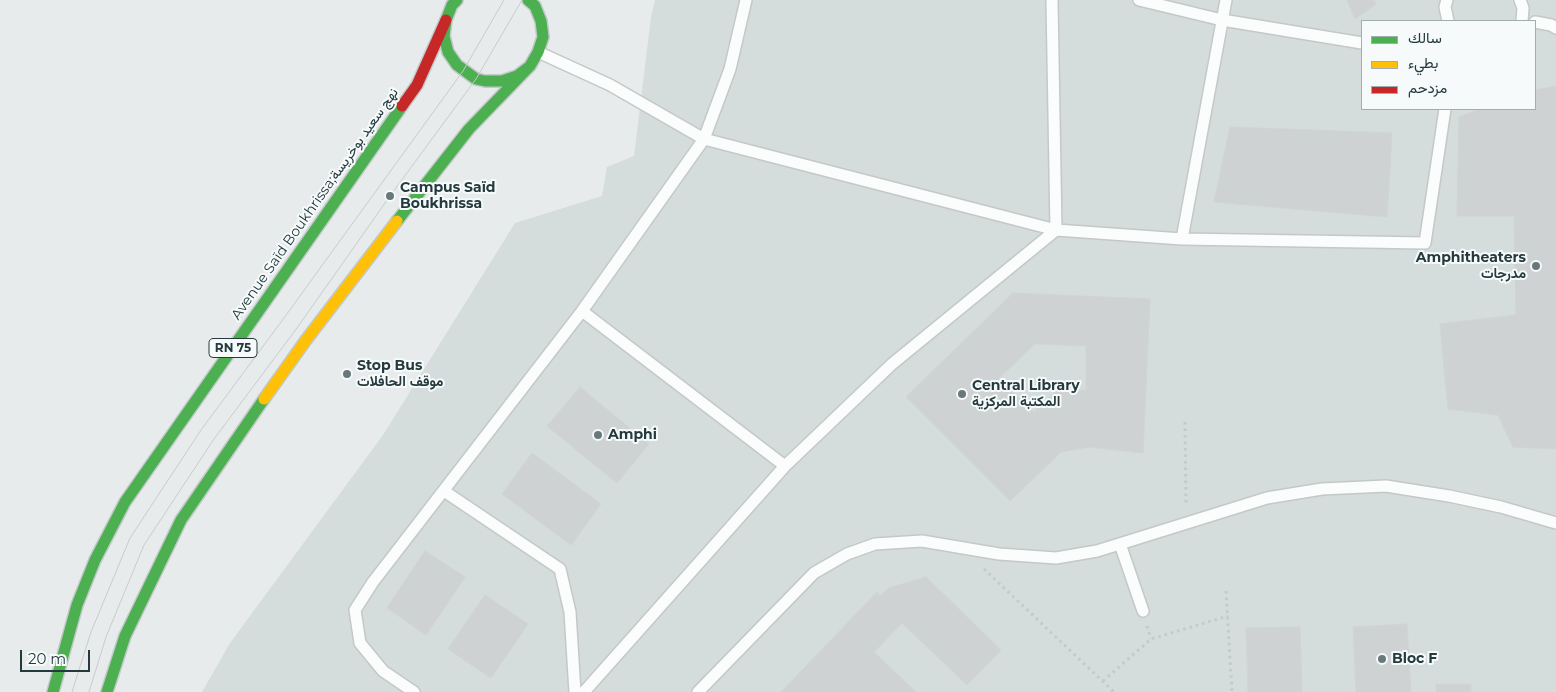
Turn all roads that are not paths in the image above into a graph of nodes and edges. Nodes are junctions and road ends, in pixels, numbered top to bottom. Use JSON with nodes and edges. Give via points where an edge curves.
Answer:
{"nodes":[{"id":1,"x":457,"y":0,"type":"edge"},
{"id":2,"x":528,"y":0,"type":"edge"},
{"id":3,"x":545,"y":0,"type":"edge"},
{"id":4,"x":746,"y":0,"type":"edge"},
{"id":5,"x":1052,"y":0,"type":"edge"},
{"id":6,"x":1138,"y":0,"type":"edge"},
{"id":7,"x":1226,"y":0,"type":"edge"},
{"id":8,"x":1447,"y":0,"type":"edge"},
{"id":9,"x":1520,"y":0,"type":"edge"},
{"id":10,"x":446,"y":20,"type":"junction"},
{"id":11,"x":541,"y":20,"type":"junction"},
{"id":12,"x":1222,"y":20,"type":"junction"},
{"id":13,"x":1448,"y":20,"type":"edge"},
{"id":14,"x":1522,"y":20,"type":"edge"},
{"id":15,"x":1536,"y":22,"type":"edge"},
{"id":16,"x":1556,"y":28,"type":"edge"},
{"id":17,"x":1361,"y":43,"type":"edge"},
{"id":18,"x":538,"y":52,"type":"junction"},
{"id":19,"x":530,"y":66,"type":"junction"},
{"id":20,"x":1445,"y":110,"type":"edge"},
{"id":21,"x":704,"y":139,"type":"junction"},
{"id":22,"x":1056,"y":230,"type":"junction"},
{"id":23,"x":1182,"y":239,"type":"junction"},
{"id":24,"x":582,"y":311,"type":"junction"},
{"id":25,"x":785,"y":466,"type":"junction"},
{"id":26,"x":444,"y":491,"type":"junction"},
{"id":27,"x":1556,"y":523,"type":"edge"},
{"id":28,"x":1120,"y":544,"type":"junction"},
{"id":29,"x":1143,"y":611,"type":"dead end"},
{"id":30,"x":53,"y":692,"type":"edge"},
{"id":31,"x":107,"y":692,"type":"edge"},
{"id":32,"x":414,"y":692,"type":"edge"},
{"id":33,"x":575,"y":692,"type":"edge"},
{"id":34,"x":584,"y":692,"type":"edge"},
{"id":35,"x":698,"y":692,"type":"edge"}],
"edges":[{"from":1,"to":10,"type":"main road","name":"Avenue Saïd Boukhrissa;نهج سعيد بوخريسة"},
{"from":2,"to":11,"type":"main road","via":[[535,6]]},
{"from":3,"to":11,"type":"main road"},
{"from":4,"to":21,"type":"lane","via":[[730,69]]},
{"from":5,"to":22,"type":"lane"},
{"from":6,"to":12,"type":"lane"},
{"from":7,"to":12,"type":"lane"},
{"from":8,"to":13,"type":"lane","via":[[1444,7]]},
{"from":9,"to":14,"type":"lane"},
{"from":10,"to":19,"type":"main road","via":[[444,36],[448,52],[457,65],[476,79],[502,81],[517,76]]},
{"from":10,"to":30,"type":"main road","name":"Avenue Saïd Boukhrissa;نهج سعيد بوخريسة","number":"RN 75","via":[[424,70],[404,104],[125,502],[95,560],[78,605]]},
{"from":11,"to":18,"type":"main road","via":[[543,36]]},
{"from":12,"to":17,"type":"lane"},
{"from":12,"to":23,"type":"lane"},
{"from":15,"to":16,"type":"lane"},
{"from":18,"to":19,"type":"main road"},
{"from":18,"to":21,"type":"lane","via":[[610,85]]},
{"from":19,"to":31,"type":"main road","via":[[448,154],[306,340],[205,484],[181,520],[125,636]]},
{"from":20,"to":23,"type":"lane","via":[[1426,243]]},
{"from":21,"to":22,"type":"lane"},
{"from":21,"to":24,"type":"lane"},
{"from":22,"to":23,"type":"lane"},
{"from":22,"to":25,"type":"lane","via":[[892,364]]},
{"from":24,"to":25,"type":"lane"},
{"from":24,"to":26,"type":"lane"},
{"from":25,"to":34,"type":"lane"},
{"from":26,"to":32,"type":"lane","via":[[355,610],[360,643],[383,671]]},
{"from":26,"to":33,"type":"lane","via":[[560,569],[570,612]]},
{"from":27,"to":28,"type":"lane","via":[[1515,510],[1386,486],[1322,489],[1267,498]]},
{"from":28,"to":29,"type":"lane"},
{"from":28,"to":35,"type":"lane","via":[[1056,558],[999,554],[922,541],[875,544],[848,554],[814,574]]}]}
